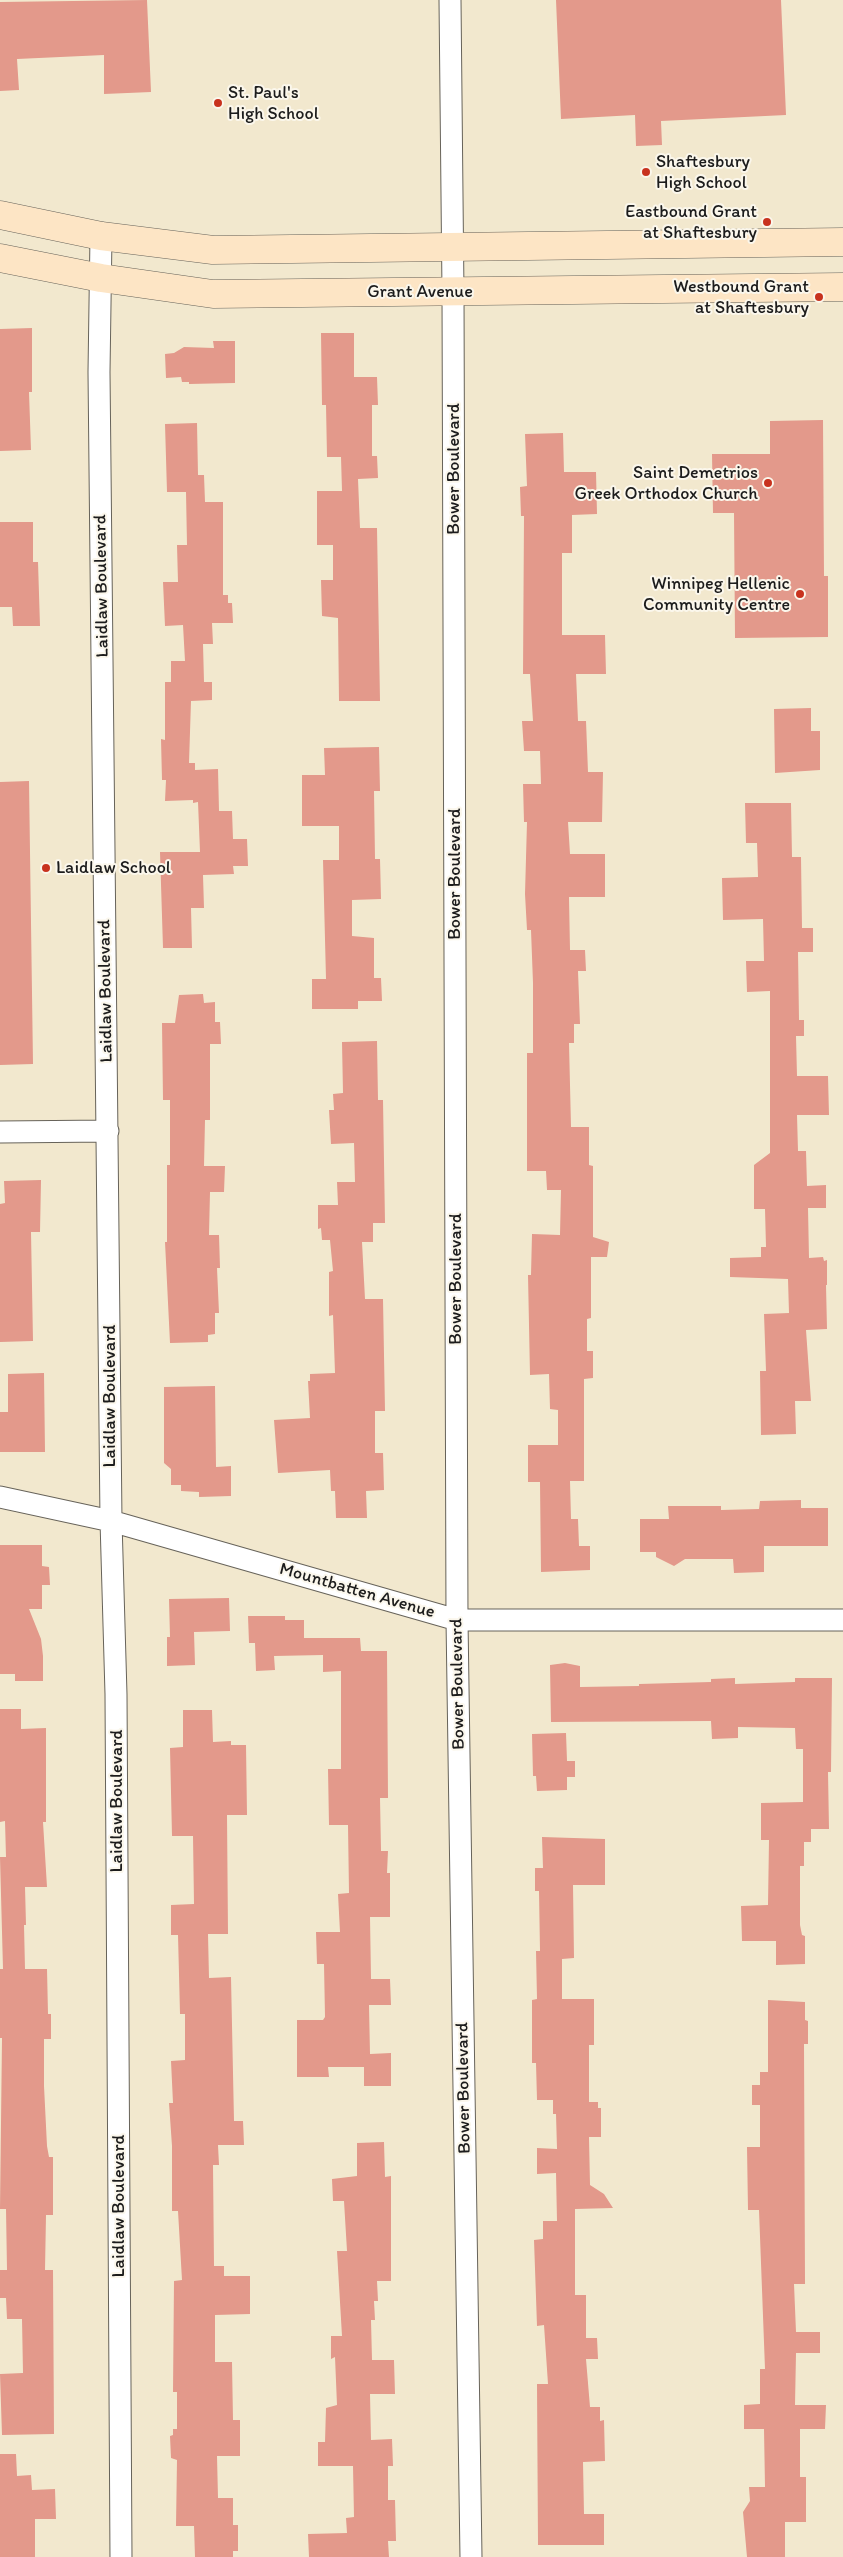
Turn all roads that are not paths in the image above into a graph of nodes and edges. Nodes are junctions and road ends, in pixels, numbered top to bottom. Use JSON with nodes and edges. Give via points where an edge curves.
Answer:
{"nodes":[{"id":1,"x":450,"y":0,"type":"edge"},
{"id":2,"x":0,"y":215,"type":"edge"},
{"id":3,"x":101,"y":236,"type":"junction"},
{"id":4,"x":843,"y":242,"type":"edge"},
{"id":5,"x":452,"y":248,"type":"junction"},
{"id":6,"x":0,"y":258,"type":"edge"},
{"id":7,"x":101,"y":278,"type":"junction"},
{"id":8,"x":843,"y":287,"type":"edge"},
{"id":9,"x":453,"y":292,"type":"junction"},
{"id":10,"x":108,"y":1131,"type":"junction"},
{"id":11,"x":0,"y":1132,"type":"edge"},
{"id":12,"x":0,"y":1497,"type":"edge"},
{"id":13,"x":111,"y":1521,"type":"junction"},
{"id":14,"x":457,"y":1620,"type":"junction"},
{"id":15,"x":843,"y":1620,"type":"edge"},
{"id":16,"x":121,"y":2557,"type":"edge"},
{"id":17,"x":471,"y":2557,"type":"edge"}],
"edges":[{"from":1,"to":5,"type":"street","name":"Bower Boulevard"},
{"from":2,"to":3,"type":"main road"},
{"from":3,"to":5,"type":"main road","via":[[213,250]]},
{"from":3,"to":7,"type":"street","name":"Laidlaw Boulevard"},
{"from":4,"to":5,"type":"main road"},
{"from":5,"to":9,"type":"street","name":"Bower Boulevard"},
{"from":6,"to":7,"type":"main road","name":"Grant Avenue"},
{"from":7,"to":9,"type":"main road","name":"Grant Avenue","via":[[213,294]]},
{"from":7,"to":10,"type":"street","name":"Laidlaw Boulevard"},
{"from":8,"to":9,"type":"main road","name":"Grant Avenue"},
{"from":9,"to":14,"type":"street","name":"Bower Boulevard"},
{"from":10,"to":11,"type":"street"},
{"from":10,"to":13,"type":"street","name":"Laidlaw Boulevard"},
{"from":12,"to":13,"type":"street","name":"Mountbatten Avenue"},
{"from":13,"to":14,"type":"street","name":"Mountbatten Avenue"},
{"from":13,"to":16,"type":"street","name":"Laidlaw Boulevard","via":[[116,1694]]},
{"from":14,"to":15,"type":"street","name":"Mountbatten Avenue"},
{"from":14,"to":17,"type":"street","name":"Bower Boulevard"}]}
